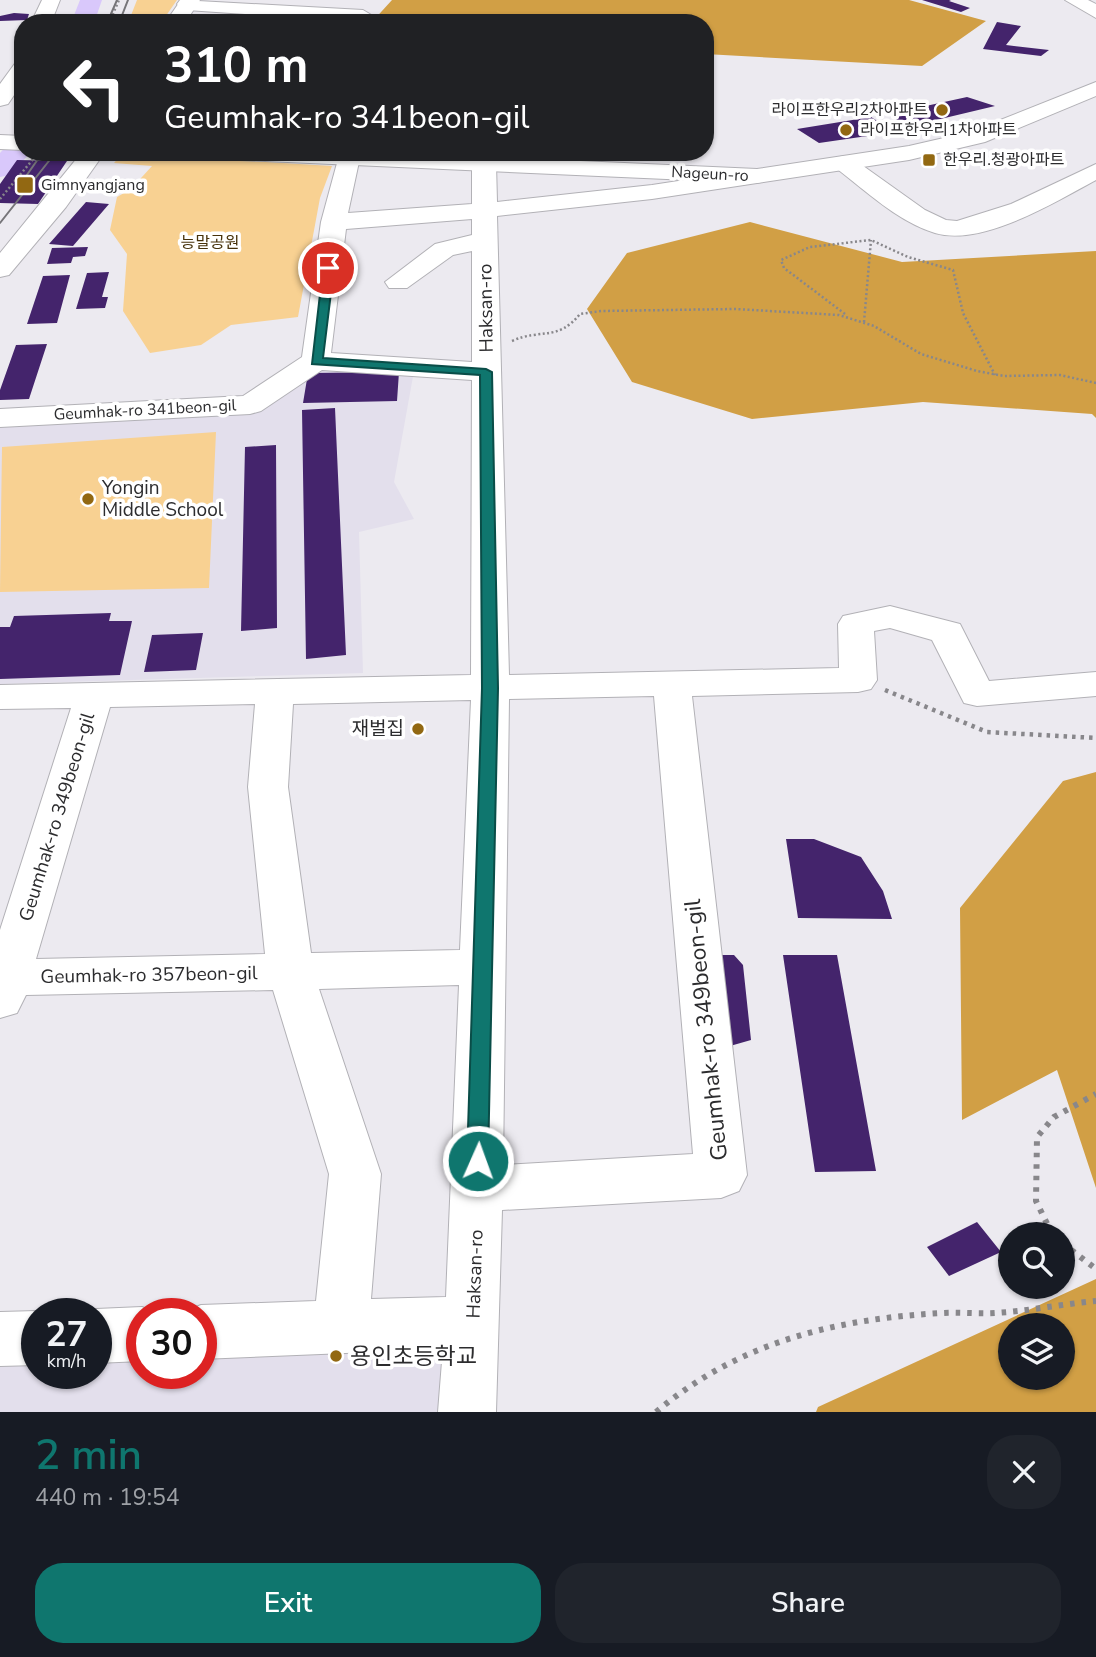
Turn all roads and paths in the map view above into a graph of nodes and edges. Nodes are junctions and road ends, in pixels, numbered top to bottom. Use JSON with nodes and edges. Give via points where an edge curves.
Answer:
{"nodes":[{"id":1,"x":379,"y":0,"type":"edge"},
{"id":2,"x":1074,"y":0,"type":"edge"},
{"id":3,"x":189,"y":2,"type":"edge"},
{"id":4,"x":287,"y":11,"type":"edge"},
{"id":5,"x":1096,"y":12,"type":"edge"},
{"id":6,"x":311,"y":14,"type":"edge"},
{"id":7,"x":366,"y":14,"type":"edge"},
{"id":8,"x":14,"y":79,"type":"edge"},
{"id":9,"x":1096,"y":88,"type":"edge"},
{"id":10,"x":0,"y":99,"type":"edge"},
{"id":11,"x":32,"y":161,"type":"edge"},
{"id":12,"x":87,"y":161,"type":"edge"},
{"id":13,"x":347,"y":161,"type":"edge"},
{"id":14,"x":439,"y":161,"type":"edge"},
{"id":15,"x":484,"y":163,"type":"junction"},
{"id":16,"x":844,"y":163,"type":"junction"},
{"id":17,"x":1096,"y":171,"type":"edge"},
{"id":18,"x":757,"y":176,"type":"junction"},
{"id":19,"x":0,"y":199,"type":"edge"},
{"id":20,"x":334,"y":222,"type":"junction"},
{"id":21,"x":484,"y":225,"type":"junction"},
{"id":22,"x":871,"y":240,"type":"junction"},
{"id":23,"x":0,"y":270,"type":"edge"},
{"id":24,"x":398,"y":282,"type":"dead end"},
{"id":25,"x":847,"y":317,"type":"junction"},
{"id":26,"x":864,"y":321,"type":"junction"},
{"id":27,"x":316,"y":361,"type":"junction"},
{"id":28,"x":486,"y":363,"type":"junction"},
{"id":29,"x":995,"y":375,"type":"junction"},
{"id":30,"x":1096,"y":383,"type":"edge"},
{"id":31,"x":0,"y":418,"type":"edge"},
{"id":32,"x":672,"y":684,"type":"junction"},
{"id":33,"x":1096,"y":684,"type":"edge"},
{"id":34,"x":490,"y":688,"type":"junction"},
{"id":35,"x":275,"y":692,"type":"junction"},
{"id":36,"x":94,"y":695,"type":"junction"},
{"id":37,"x":0,"y":697,"type":"edge"},
{"id":38,"x":483,"y":967,"type":"junction"},
{"id":39,"x":290,"y":971,"type":"junction"},
{"id":40,"x":2,"y":986,"type":"edge"},
{"id":41,"x":1096,"y":1094,"type":"edge"},
{"id":42,"x":477,"y":1189,"type":"junction"},
{"id":43,"x":1046,"y":1222,"type":"edge"},
{"id":44,"x":1075,"y":1253,"type":"edge"},
{"id":45,"x":1096,"y":1269,"type":"edge"},
{"id":46,"x":1096,"y":1301,"type":"edge"},
{"id":47,"x":473,"y":1322,"type":"junction"},
{"id":48,"x":341,"y":1327,"type":"junction"},
{"id":49,"x":217,"y":1331,"type":"edge"},
{"id":50,"x":21,"y":1338,"type":"edge"},
{"id":51,"x":0,"y":1339,"type":"edge"},
{"id":52,"x":467,"y":1412,"type":"edge"},
{"id":53,"x":656,"y":1412,"type":"edge"}],
"edges":[{"from":1,"to":7,"type":"street"},
{"from":2,"to":5,"type":"street"},
{"from":3,"to":4,"type":"street"},
{"from":4,"to":6,"type":"street"},
{"from":8,"to":10,"type":"street"},
{"from":9,"to":16,"type":"street","name":"Nageun-ro","via":[[976,137]]},
{"from":11,"to":19,"type":"path"},
{"from":12,"to":23,"type":"street"},
{"from":13,"to":20,"type":"street"},
{"from":14,"to":15,"type":"street","name":"Nageun-ro"},
{"from":15,"to":18,"type":"street","name":"Nageun-ro"},
{"from":15,"to":21,"type":"street","name":"Haksan-ro"},
{"from":16,"to":17,"type":"street","via":[[902,205],[952,230],[1014,211]]},
{"from":16,"to":18,"type":"street","name":"Nageun-ro"},
{"from":18,"to":21,"type":"street"},
{"from":20,"to":21,"type":"street"},
{"from":20,"to":27,"type":"street"},
{"from":21,"to":24,"type":"street"},
{"from":21,"to":28,"type":"street","name":"Haksan-ro"},
{"from":22,"to":25,"type":"path","via":[[810,247],[781,260],[784,268]]},
{"from":22,"to":26,"type":"path"},
{"from":22,"to":29,"type":"path","via":[[953,270],[963,313]]},
{"from":25,"to":26,"type":"path"},
{"from":25,"to":28,"type":"path","via":[[735,309],[601,311],[580,314],[561,331],[522,336]]},
{"from":26,"to":29,"type":"path","via":[[921,354]]},
{"from":27,"to":28,"type":"street"},
{"from":27,"to":31,"type":"street","name":"Geumhak-ro 341beon-gil","via":[[250,405]]},
{"from":28,"to":34,"type":"street","name":"Haksan-ro"},
{"from":29,"to":30,"type":"path","via":[[1060,375]]},
{"from":32,"to":33,"type":"street","name":"Geumhak-ro 349beon-gil","via":[[858,680],[856,624],[890,617],[947,632],[976,694]]},
{"from":32,"to":34,"type":"street","name":"Geumhak-ro 349beon-gil"},
{"from":32,"to":42,"type":"street","name":"Geumhak-ro 349beon-gil","via":[[721,1175]]},
{"from":34,"to":35,"type":"street","name":"Geumhak-ro 349beon-gil"},
{"from":34,"to":38,"type":"street","name":"Haksan-ro"},
{"from":35,"to":36,"type":"street","name":"Geumhak-ro 349beon-gil"},
{"from":35,"to":39,"type":"street","via":[[268,787]]},
{"from":36,"to":37,"type":"street","name":"Geumhak-ro 349beon-gil"},
{"from":36,"to":40,"type":"street","name":"Geumhak-ro 349beon-gil"},
{"from":38,"to":39,"type":"street","name":"Geumhak-ro 357beon-gil"},
{"from":38,"to":42,"type":"street","name":"Haksan-ro"},
{"from":39,"to":40,"type":"street","name":"Geumhak-ro 357beon-gil"},
{"from":39,"to":48,"type":"street","via":[[355,1174]]},
{"from":41,"to":43,"type":"path","via":[[1054,1117],[1037,1137],[1036,1201]]},
{"from":42,"to":47,"type":"street","name":"Haksan-ro"},
{"from":44,"to":45,"type":"path"},
{"from":46,"to":53,"type":"path","via":[[857,1322],[780,1342],[712,1370]]},
{"from":47,"to":48,"type":"street"},
{"from":47,"to":52,"type":"street","name":"Haksan-ro"},
{"from":48,"to":49,"type":"street"},
{"from":50,"to":51,"type":"street"}]}
